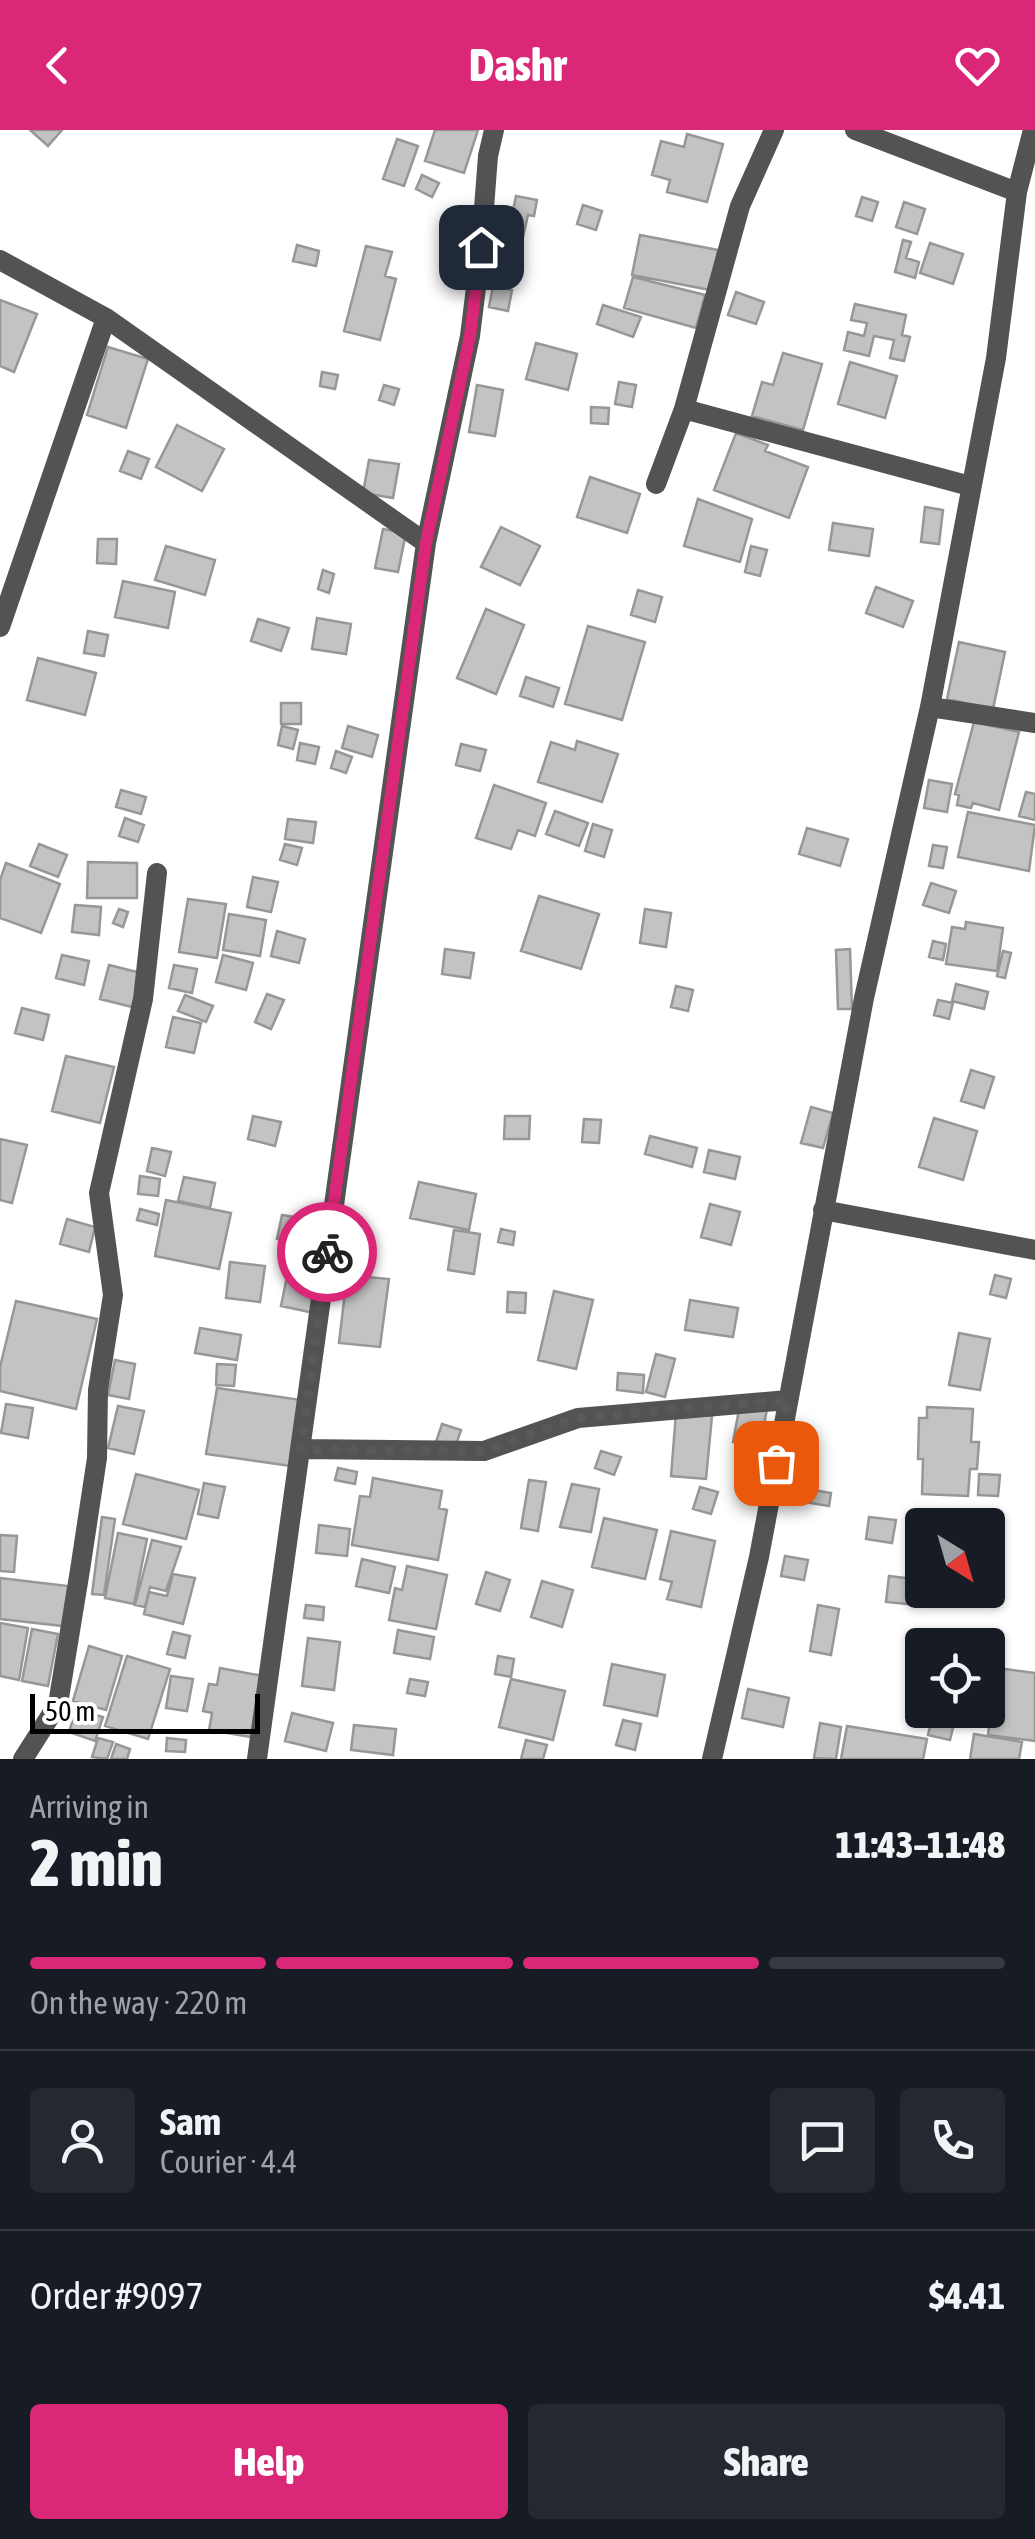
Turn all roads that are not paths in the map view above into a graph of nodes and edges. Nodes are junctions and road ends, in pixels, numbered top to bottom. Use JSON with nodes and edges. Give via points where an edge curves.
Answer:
{"nodes":[{"id":1,"x":494,"y":130,"type":"edge"},
{"id":2,"x":774,"y":130,"type":"edge"},
{"id":3,"x":855,"y":130,"type":"edge"},
{"id":4,"x":1033,"y":130,"type":"edge"},
{"id":5,"x":1017,"y":192,"type":"junction"},
{"id":6,"x":0,"y":260,"type":"edge"},
{"id":7,"x":106,"y":318,"type":"junction"},
{"id":8,"x":684,"y":409,"type":"junction"},
{"id":9,"x":656,"y":484,"type":"dead end"},
{"id":10,"x":970,"y":486,"type":"junction"},
{"id":11,"x":426,"y":543,"type":"junction"},
{"id":12,"x":0,"y":627,"type":"edge"},
{"id":13,"x":930,"y":708,"type":"junction"},
{"id":14,"x":1035,"y":723,"type":"edge"},
{"id":15,"x":157,"y":873,"type":"dead end"},
{"id":16,"x":823,"y":1210,"type":"junction"},
{"id":17,"x":1035,"y":1250,"type":"edge"},
{"id":18,"x":788,"y":1400,"type":"junction"},
{"id":19,"x":301,"y":1450,"type":"junction"},
{"id":20,"x":23,"y":1759,"type":"edge"},
{"id":21,"x":257,"y":1759,"type":"edge"},
{"id":22,"x":712,"y":1759,"type":"edge"}],
"edges":[{"from":1,"to":11,"type":"street","via":[[470,336]]},
{"from":2,"to":8,"type":"street","via":[[740,206]]},
{"from":3,"to":5,"type":"street"},
{"from":4,"to":5,"type":"street"},
{"from":5,"to":10,"type":"street","via":[[996,358]]},
{"from":6,"to":7,"type":"street"},
{"from":7,"to":11,"type":"street"},
{"from":7,"to":12,"type":"street"},
{"from":8,"to":9,"type":"street"},
{"from":8,"to":10,"type":"street"},
{"from":10,"to":13,"type":"street"},
{"from":11,"to":19,"type":"street"},
{"from":13,"to":14,"type":"street"},
{"from":13,"to":16,"type":"street"},
{"from":15,"to":20,"type":"street","via":[[143,999],[99,1193],[113,1294],[98,1390],[97,1458],[58,1704]]},
{"from":16,"to":17,"type":"street"},
{"from":16,"to":18,"type":"street"},
{"from":18,"to":19,"type":"street","via":[[578,1418],[484,1451]]},
{"from":18,"to":22,"type":"street"},
{"from":19,"to":21,"type":"street"}]}
